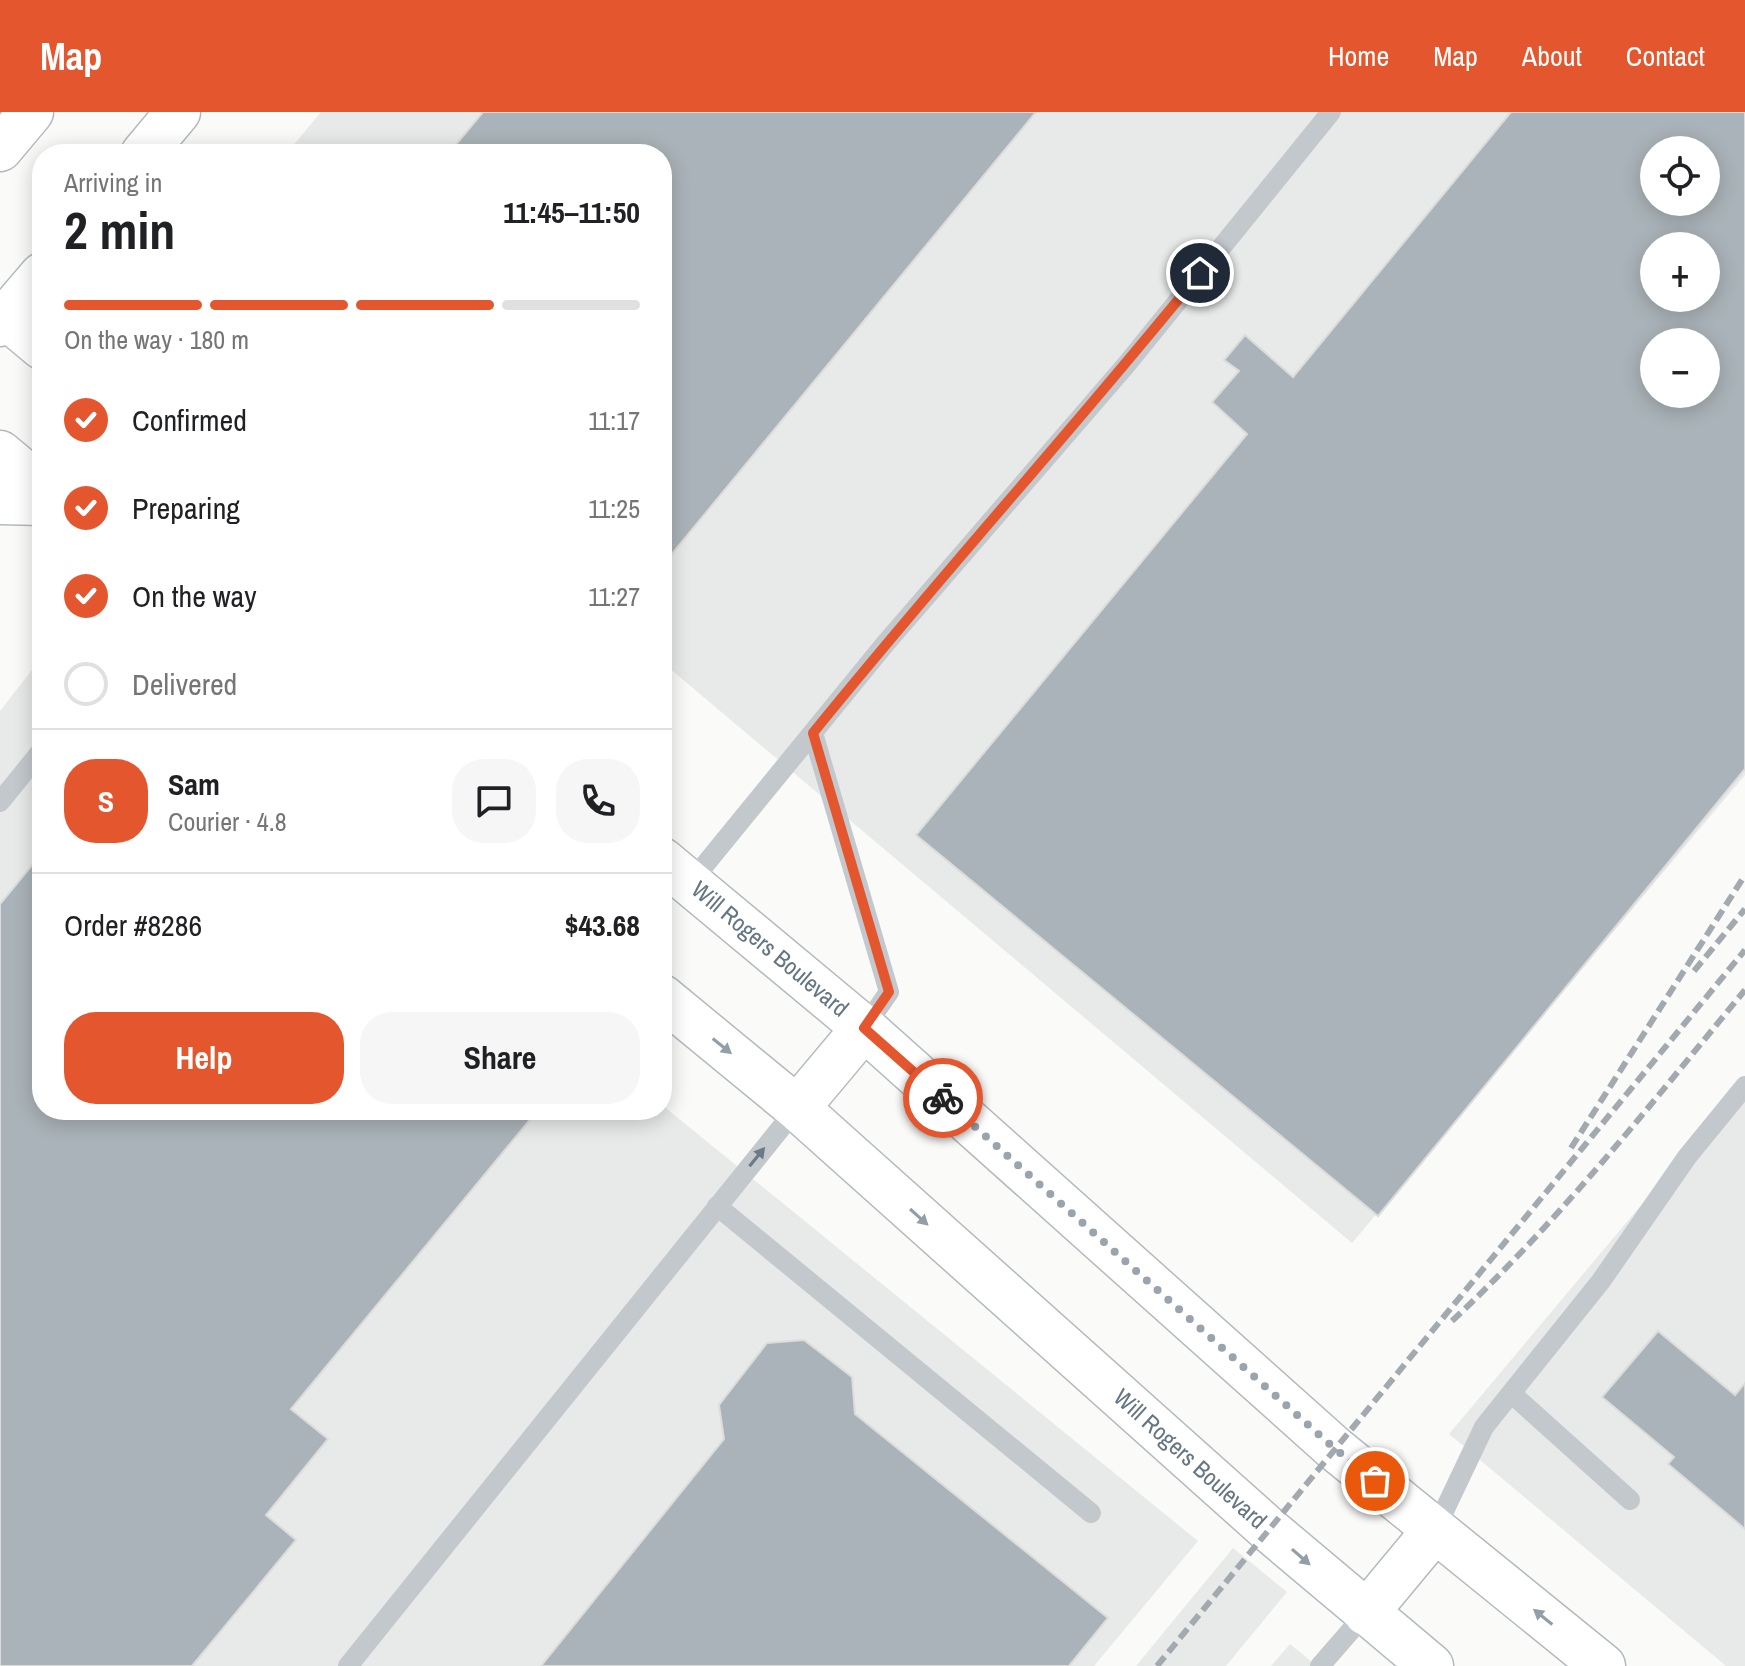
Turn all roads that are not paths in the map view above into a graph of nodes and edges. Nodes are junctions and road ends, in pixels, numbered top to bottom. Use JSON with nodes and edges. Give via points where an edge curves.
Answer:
{"nodes":[{"id":1,"x":31,"y":112,"type":"edge"},
{"id":2,"x":178,"y":112,"type":"edge"},
{"id":3,"x":1331,"y":112,"type":"edge"},
{"id":4,"x":151,"y":144,"type":"edge"},
{"id":5,"x":0,"y":149,"type":"edge"},
{"id":6,"x":32,"y":286,"type":"edge"},
{"id":7,"x":2,"y":318,"type":"edge"},
{"id":8,"x":32,"y":340,"type":"edge"},
{"id":9,"x":0,"y":453,"type":"edge"},
{"id":10,"x":32,"y":480,"type":"edge"},
{"id":11,"x":0,"y":502,"type":"edge"},
{"id":12,"x":32,"y":503,"type":"edge"},
{"id":13,"x":813,"y":733,"type":"junction"},
{"id":14,"x":32,"y":762,"type":"edge"},
{"id":15,"x":0,"y":802,"type":"edge"},
{"id":16,"x":676,"y":872,"type":"edge"},
{"id":17,"x":672,"y":1005,"type":"edge"},
{"id":18,"x":864,"y":1028,"type":"junction"},
{"id":19,"x":1745,"y":1086,"type":"edge"},
{"id":20,"x":797,"y":1108,"type":"junction"},
{"id":21,"x":717,"y":1206,"type":"junction"},
{"id":22,"x":1511,"y":1393,"type":"junction"},
{"id":23,"x":1630,"y":1500,"type":"dead end"},
{"id":24,"x":1091,"y":1513,"type":"dead end"},
{"id":25,"x":1435,"y":1530,"type":"junction"},
{"id":26,"x":1366,"y":1613,"type":"junction"},
{"id":27,"x":348,"y":1666,"type":"edge"},
{"id":28,"x":1320,"y":1666,"type":"edge"},
{"id":29,"x":1431,"y":1666,"type":"edge"},
{"id":30,"x":1603,"y":1666,"type":"edge"}],
"edges":[{"from":1,"to":5,"type":"main road"},
{"from":2,"to":4,"type":"main road"},
{"from":3,"to":13,"type":"lane","via":[[1126,365]]},
{"from":6,"to":7,"type":"main road"},
{"from":7,"to":8,"type":"main road"},
{"from":9,"to":10,"type":"main road"},
{"from":11,"to":12,"type":"main road"},
{"from":13,"to":16,"type":"lane"},
{"from":13,"to":18,"type":"lane","via":[[889,992]]},
{"from":14,"to":15,"type":"lane"},
{"from":16,"to":18,"type":"main road","name":"Will Rogers Boulevard"},
{"from":17,"to":20,"type":"main road","name":"Will Rogers Boulevard","one_way":true},
{"from":18,"to":20,"type":"main road"},
{"from":18,"to":25,"type":"main road","name":"Will Rogers Boulevard","via":[[1334,1448]]},
{"from":19,"to":22,"type":"lane"},
{"from":21,"to":20,"type":"lane","one_way":true},
{"from":20,"to":26,"type":"main road","name":"Will Rogers Boulevard","one_way":true},
{"from":21,"to":24,"type":"lane"},
{"from":21,"to":27,"type":"lane"},
{"from":22,"to":23,"type":"lane"},
{"from":22,"to":25,"type":"lane","via":[[1484,1427]]},
{"from":25,"to":26,"type":"main road"},
{"from":30,"to":25,"type":"main road","name":"Will Rogers Boulevard","one_way":true},
{"from":26,"to":28,"type":"lane"},
{"from":26,"to":29,"type":"main road","name":"Will Rogers Boulevard"}]}
